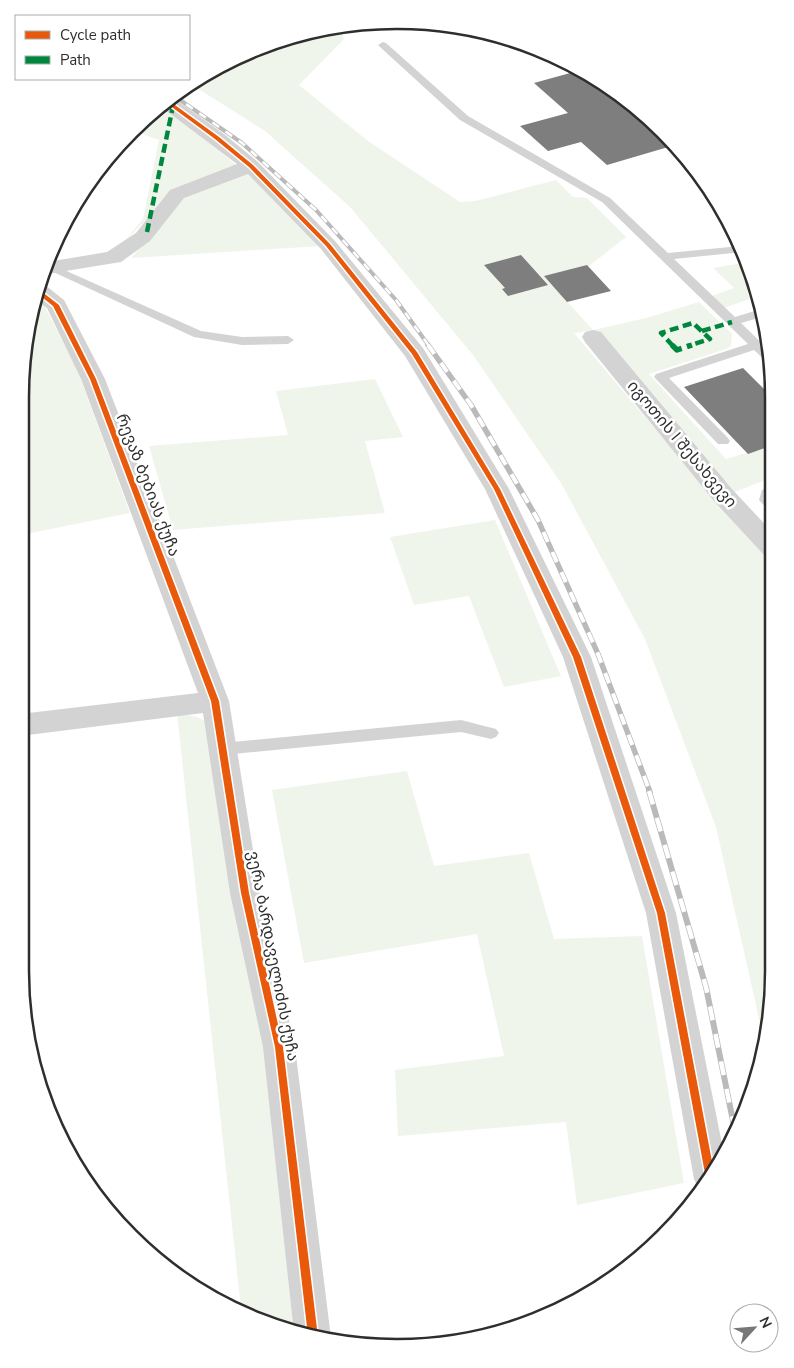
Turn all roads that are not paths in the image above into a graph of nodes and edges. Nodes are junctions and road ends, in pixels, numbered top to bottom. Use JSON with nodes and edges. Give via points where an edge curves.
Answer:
{"nodes":[{"id":1,"x":383,"y":45,"type":"dead end"},
{"id":2,"x":172,"y":106,"type":"edge"},
{"id":3,"x":251,"y":166,"type":"junction"},
{"id":4,"x":734,"y":250,"type":"edge"},
{"id":5,"x":664,"y":257,"type":"junction"},
{"id":6,"x":52,"y":268,"type":"edge"},
{"id":7,"x":51,"y":270,"type":"edge"},
{"id":8,"x":43,"y":295,"type":"edge"},
{"id":9,"x":756,"y":315,"type":"edge"},
{"id":10,"x":733,"y":322,"type":"junction"},
{"id":11,"x":593,"y":337,"type":"dead end"},
{"id":12,"x":288,"y":340,"type":"dead end"},
{"id":13,"x":756,"y":345,"type":"junction"},
{"id":14,"x":762,"y":351,"type":"edge"},
{"id":15,"x":723,"y":442,"type":"dead end"},
{"id":16,"x":765,"y":540,"type":"edge"},
{"id":17,"x":215,"y":701,"type":"junction"},
{"id":18,"x":29,"y":724,"type":"edge"},
{"id":19,"x":491,"y":732,"type":"dead end"},
{"id":20,"x":222,"y":749,"type":"junction"},
{"id":21,"x":709,"y":1167,"type":"edge"},
{"id":22,"x":312,"y":1329,"type":"edge"}],
"edges":[{"from":1,"to":5,"type":"lane","via":[[464,118],[606,200]]},
{"from":2,"to":3,"type":"street"},
{"from":3,"to":6,"type":"street","via":[[177,194],[143,237],[113,257]]},
{"from":3,"to":21,"type":"street","via":[[328,245],[415,353],[497,489],[577,657],[661,913]]},
{"from":4,"to":5,"type":"lane"},
{"from":5,"to":10,"type":"lane"},
{"from":7,"to":12,"type":"lane","via":[[198,334],[242,341]]},
{"from":8,"to":17,"type":"street","name":"რევაზ ბებიას ქუჩა","via":[[56,305],[93,379]]},
{"from":9,"to":10,"type":"lane"},
{"from":10,"to":13,"type":"lane"},
{"from":11,"to":16,"type":"street","name":"იგოთის I შესახვევი","via":[[723,495]]},
{"from":13,"to":14,"type":"lane"},
{"from":13,"to":15,"type":"lane","via":[[660,377]]},
{"from":17,"to":18,"type":"street"},
{"from":17,"to":20,"type":"street","name":"ვერა ბარდაველიძის ქუჩა"},
{"from":19,"to":20,"type":"lane","via":[[461,726]]},
{"from":20,"to":22,"type":"street","name":"ვერა ბარდაველიძის ქუჩა","via":[[245,893],[280,1048]]}]}
